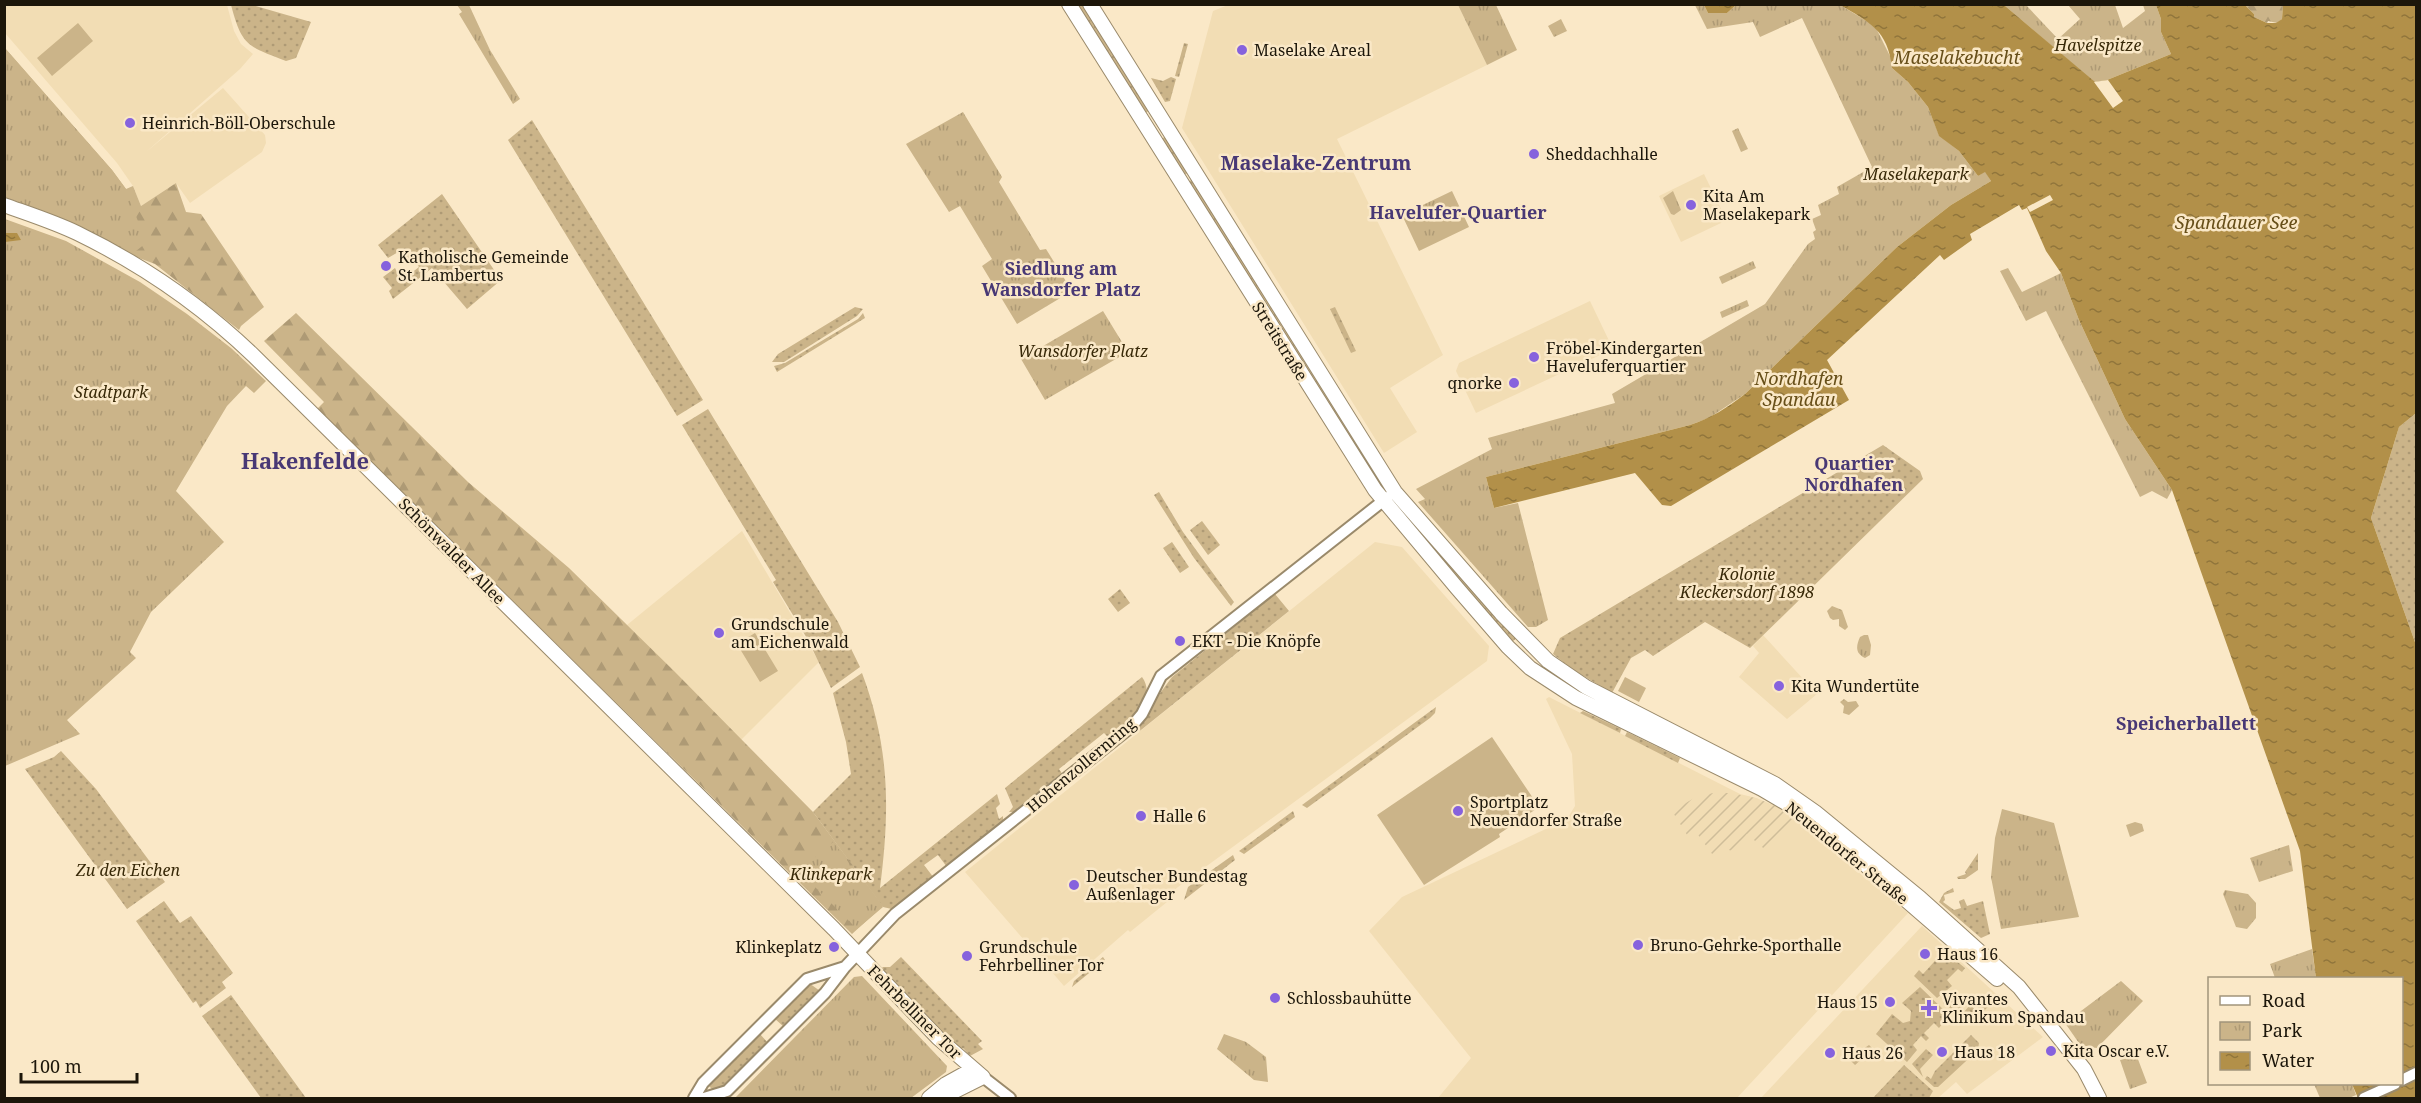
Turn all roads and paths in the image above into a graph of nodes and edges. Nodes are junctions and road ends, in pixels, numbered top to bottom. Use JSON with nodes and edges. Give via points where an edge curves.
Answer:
{"nodes":[{"id":1,"x":1069,"y":4,"type":"edge"},
{"id":2,"x":1090,"y":4,"type":"edge"},
{"id":3,"x":4,"y":205,"type":"edge"},
{"id":4,"x":1395,"y":492,"type":"junction"},
{"id":5,"x":1383,"y":500,"type":"junction"},
{"id":6,"x":1533,"y":647,"type":"joint"},
{"id":7,"x":1518,"y":657,"type":"joint"},
{"id":8,"x":858,"y":954,"type":"junction"},
{"id":9,"x":845,"y":967,"type":"junction"},
{"id":10,"x":1996,"y":973,"type":"junction"},
{"id":11,"x":978,"y":1073,"type":"junction"},
{"id":12,"x":2391,"y":1085,"type":"edge"},
{"id":13,"x":694,"y":1098,"type":"edge"},
{"id":14,"x":704,"y":1098,"type":"edge"},
{"id":15,"x":929,"y":1098,"type":"edge"},
{"id":16,"x":941,"y":1098,"type":"edge"},
{"id":17,"x":1010,"y":1098,"type":"edge"},
{"id":18,"x":2099,"y":1098,"type":"edge"},
{"id":19,"x":2364,"y":1098,"type":"edge"}],
"edges":[{"from":1,"to":5,"type":"main road","name":"Streitstraße"},
{"from":2,"to":4,"type":"main road","name":"Streitstraße"},
{"from":3,"to":8,"type":"main road","name":"Schönwalder Allee","via":[[76,232],[115,253],[189,301],[228,332]]},
{"from":4,"to":5,"type":"street","name":"Hohenzollernring"},
{"from":4,"to":6,"type":"main road","name":"Streitstraße"},
{"from":5,"to":7,"type":"main road","name":"Streitstraße"},
{"from":5,"to":8,"type":"street","name":"Hohenzollernring","via":[[1161,676],[1131,727],[895,915]]},
{"from":6,"to":10,"type":"main road","name":"Neuendorfer Straße","via":[[1586,687],[1797,797],[1910,890]]},
{"from":7,"to":10,"type":"main road","name":"Neuendorfer Straße","via":[[1576,698],[1798,809]]},
{"from":8,"to":9,"type":"street","name":"Hohenzollernring"},
{"from":8,"to":11,"type":"main road","name":"Fehrbelliner Tor","via":[[938,1038]]},
{"from":9,"to":13,"type":"street","name":"Hohenzollernring","via":[[807,979],[703,1083]]},
{"from":9,"to":14,"type":"street","name":"Hohenzollernring","via":[[825,993],[727,1091]]},
{"from":10,"to":18,"type":"main road","name":"Neuendorfer Straße","via":[[2019,987],[2084,1069]]},
{"from":11,"to":15,"type":"main road","via":[[946,1084]]},
{"from":11,"to":16,"type":"main road"},
{"from":11,"to":17,"type":"street"},
{"from":12,"to":19,"type":"street"}]}
